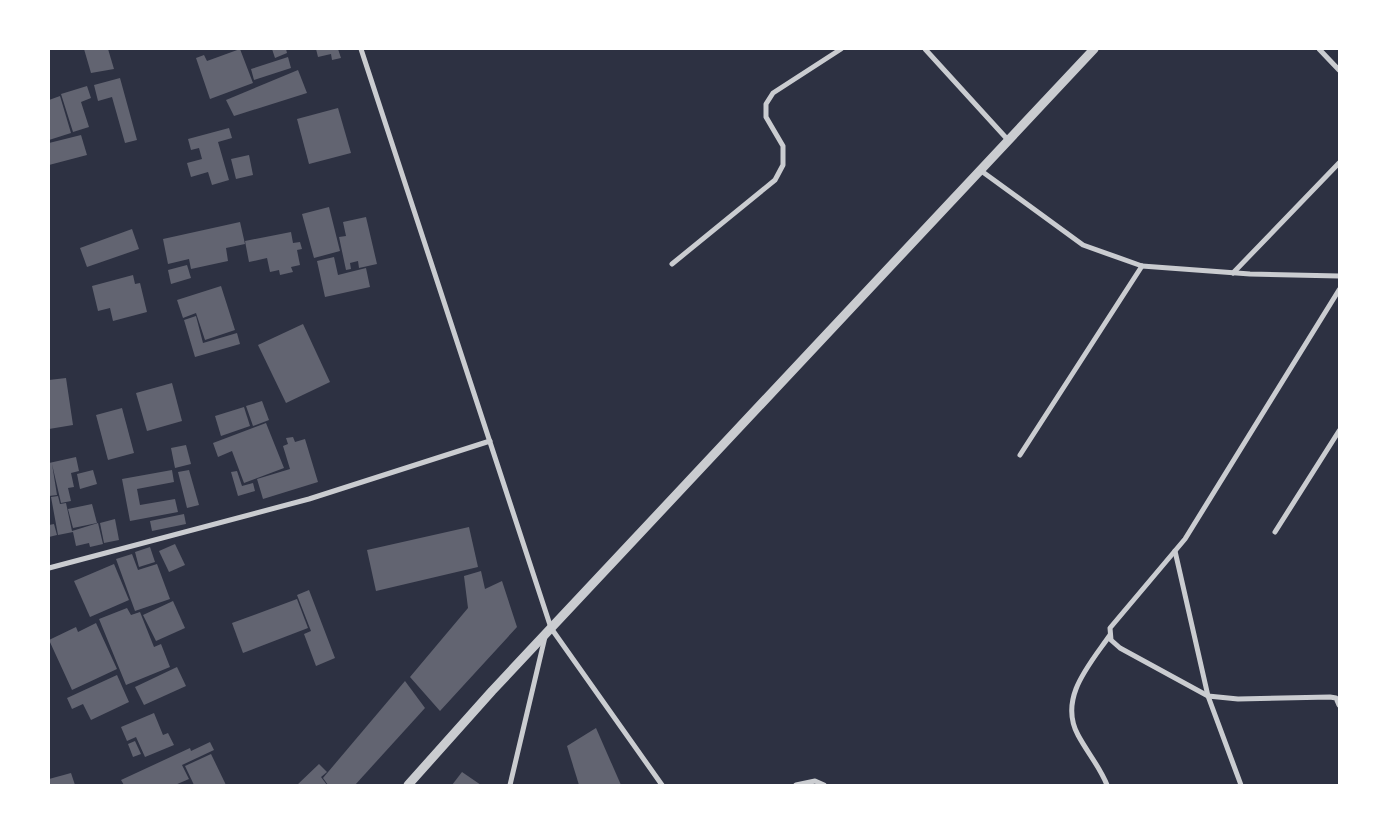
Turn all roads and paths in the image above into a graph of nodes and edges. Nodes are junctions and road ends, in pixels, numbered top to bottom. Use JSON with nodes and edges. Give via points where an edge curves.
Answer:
{"nodes":[{"id":1,"x":361,"y":49,"type":"edge"},
{"id":2,"x":841,"y":49,"type":"edge"},
{"id":3,"x":925,"y":49,"type":"edge"},
{"id":4,"x":1094,"y":49,"type":"edge"},
{"id":5,"x":1319,"y":49,"type":"edge"},
{"id":6,"x":1339,"y":70,"type":"edge"},
{"id":7,"x":1008,"y":140,"type":"junction"},
{"id":8,"x":1339,"y":163,"type":"edge"},
{"id":9,"x":980,"y":170,"type":"junction"},
{"id":10,"x":672,"y":264,"type":"dead end"},
{"id":11,"x":1142,"y":266,"type":"junction"},
{"id":12,"x":1233,"y":273,"type":"junction"},
{"id":13,"x":1339,"y":276,"type":"edge"},
{"id":14,"x":1339,"y":290,"type":"edge"},
{"id":15,"x":1339,"y":430,"type":"edge"},
{"id":16,"x":490,"y":441,"type":"junction"},
{"id":17,"x":1020,"y":455,"type":"dead end"},
{"id":18,"x":1275,"y":532,"type":"dead end"},
{"id":19,"x":1175,"y":551,"type":"junction"},
{"id":20,"x":49,"y":568,"type":"edge"},
{"id":21,"x":548,"y":631,"type":"junction"},
{"id":22,"x":1111,"y":635,"type":"junction"},
{"id":23,"x":1208,"y":696,"type":"junction"},
{"id":24,"x":1339,"y":705,"type":"edge"},
{"id":25,"x":408,"y":785,"type":"edge"},
{"id":26,"x":510,"y":785,"type":"edge"},
{"id":27,"x":662,"y":785,"type":"edge"},
{"id":28,"x":796,"y":785,"type":"edge"},
{"id":29,"x":824,"y":785,"type":"edge"},
{"id":30,"x":1107,"y":785,"type":"edge"},
{"id":31,"x":1241,"y":785,"type":"edge"}],
"edges":[{"from":1,"to":16,"type":"street"},
{"from":2,"to":10,"type":"street","via":[[773,93],[766,104],[766,117],[783,146],[783,165],[775,180]]},
{"from":3,"to":7,"type":"street"},
{"from":4,"to":7,"type":"street"},
{"from":5,"to":6,"type":"street"},
{"from":7,"to":9,"type":"street"},
{"from":8,"to":12,"type":"street"},
{"from":9,"to":11,"type":"street","via":[[1083,246]]},
{"from":9,"to":21,"type":"street"},
{"from":11,"to":12,"type":"street"},
{"from":11,"to":17,"type":"street"},
{"from":12,"to":13,"type":"street"},
{"from":14,"to":19,"type":"street"},
{"from":15,"to":18,"type":"street"},
{"from":16,"to":20,"type":"street","via":[[309,499]]},
{"from":16,"to":21,"type":"street"},
{"from":19,"to":22,"type":"street","via":[[1110,628]]},
{"from":19,"to":23,"type":"street"},
{"from":21,"to":25,"type":"street"},
{"from":21,"to":26,"type":"street"},
{"from":21,"to":27,"type":"street"},
{"from":22,"to":23,"type":"street","via":[[1111,640],[1120,648]]},
{"from":22,"to":30,"type":"street","via":[[1080,680],[1073,696],[1071,714],[1077,734]]},
{"from":23,"to":24,"type":"street","via":[[1238,699],[1330,697],[1336,698]]},
{"from":23,"to":31,"type":"street"},
{"from":28,"to":29,"type":"street","via":[[815,781]]}]}
